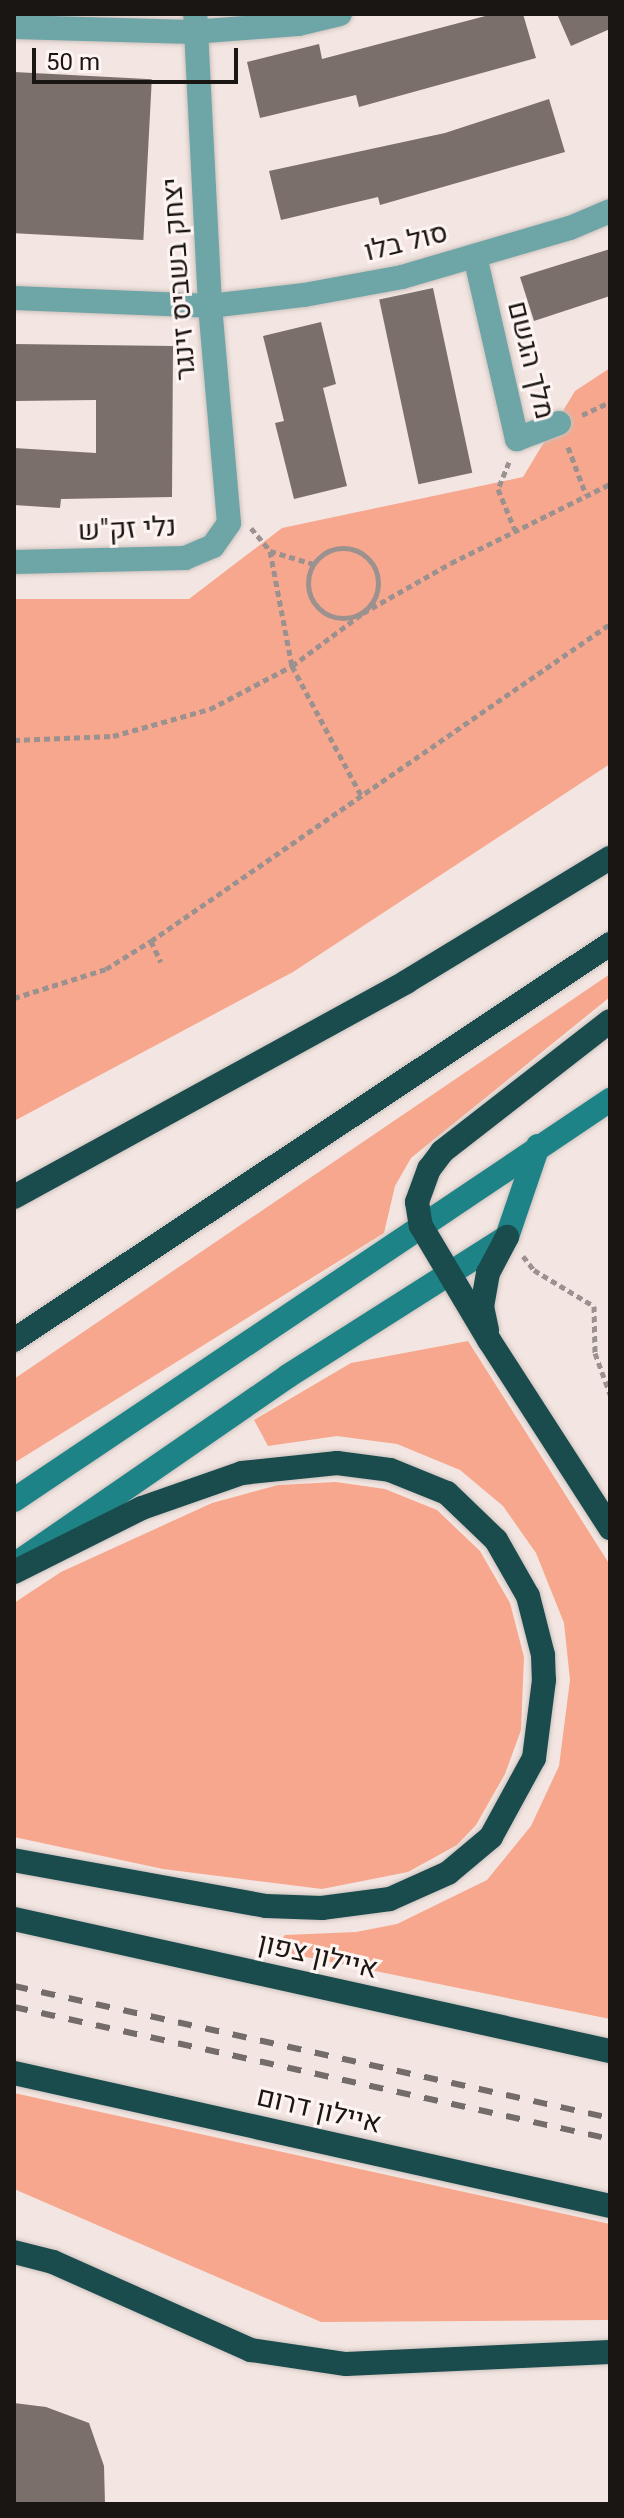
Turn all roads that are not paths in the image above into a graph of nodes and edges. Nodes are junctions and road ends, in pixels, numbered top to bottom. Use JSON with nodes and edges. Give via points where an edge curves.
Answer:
{"nodes":[{"id":1,"x":340,"y":14,"type":"edge"},
{"id":2,"x":190,"y":20,"type":"edge"},
{"id":3,"x":14,"y":27,"type":"edge"},
{"id":4,"x":610,"y":211,"type":"edge"},
{"id":5,"x":475,"y":256,"type":"junction"},
{"id":6,"x":14,"y":298,"type":"edge"},
{"id":7,"x":210,"y":306,"type":"junction"},
{"id":8,"x":559,"y":423,"type":"dead end"},
{"id":9,"x":229,"y":523,"type":"joint"},
{"id":10,"x":14,"y":562,"type":"edge"},
{"id":11,"x":610,"y":858,"type":"edge"},
{"id":12,"x":610,"y":944,"type":"edge"},
{"id":13,"x":610,"y":1021,"type":"edge"},
{"id":14,"x":610,"y":1100,"type":"edge"},
{"id":15,"x":538,"y":1146,"type":"junction"},
{"id":16,"x":14,"y":1197,"type":"edge"},
{"id":17,"x":421,"y":1226,"type":"junction"},
{"id":18,"x":507,"y":1237,"type":"junction"},
{"id":19,"x":450,"y":1274,"type":"junction"},
{"id":20,"x":14,"y":1340,"type":"edge"},
{"id":21,"x":489,"y":1340,"type":"junction"},
{"id":22,"x":14,"y":1500,"type":"edge"},
{"id":23,"x":610,"y":1528,"type":"edge"},
{"id":24,"x":14,"y":1565,"type":"edge"},
{"id":25,"x":14,"y":1572,"type":"edge"},
{"id":26,"x":14,"y":1860,"type":"edge"},
{"id":27,"x":14,"y":1919,"type":"edge"},
{"id":28,"x":610,"y":2051,"type":"edge"},
{"id":29,"x":14,"y":2073,"type":"edge"},
{"id":30,"x":610,"y":2206,"type":"edge"},
{"id":31,"x":14,"y":2252,"type":"edge"},
{"id":32,"x":610,"y":2352,"type":"edge"}],
"edges":[{"from":1,"to":2,"type":"street","via":[[298,24]]},
{"from":2,"to":3,"type":"street"},
{"from":2,"to":7,"type":"street","name":"יצחק בשביס זינגר"},
{"from":4,"to":5,"type":"street","name":"סול בלו"},
{"from":5,"to":7,"type":"street","name":"סול בלו","via":[[402,277]]},
{"from":5,"to":8,"type":"street","name":"מלך הגשם","via":[[517,439]]},
{"from":6,"to":7,"type":"street","name":"סול בלו"},
{"from":7,"to":9,"type":"street","name":"יצחק בשביס זינגר"},
{"from":9,"to":10,"type":"street","name":"נלי זק\"ש","via":[[213,546],[185,558]]},
{"from":11,"to":16,"type":"highway","via":[[406,982]]},
{"from":12,"to":20,"type":"highway"},
{"from":13,"to":17,"type":"highway","via":[[442,1152],[421,1185]]},
{"from":14,"to":15,"type":"street"},
{"from":15,"to":17,"type":"street"},
{"from":15,"to":18,"type":"street"},
{"from":17,"to":19,"type":"highway"},
{"from":17,"to":22,"type":"street"},
{"from":18,"to":19,"type":"street"},
{"from":18,"to":21,"type":"highway","via":[[488,1273],[482,1307]]},
{"from":19,"to":21,"type":"highway"},
{"from":19,"to":24,"type":"street","via":[[288,1376]]},
{"from":21,"to":23,"type":"highway"},
{"from":25,"to":26,"type":"highway","via":[[142,1508],[242,1473],[337,1463],[390,1470],[447,1493],[496,1540],[528,1596],[544,1680],[534,1758],[491,1837],[448,1873],[390,1899],[322,1908],[266,1906]]},
{"from":27,"to":28,"type":"highway","name":"איילון צפון"},
{"from":29,"to":30,"type":"highway","name":"איילון דרום"},
{"from":31,"to":32,"type":"highway","via":[[53,2262],[251,2350],[346,2364]]}]}
